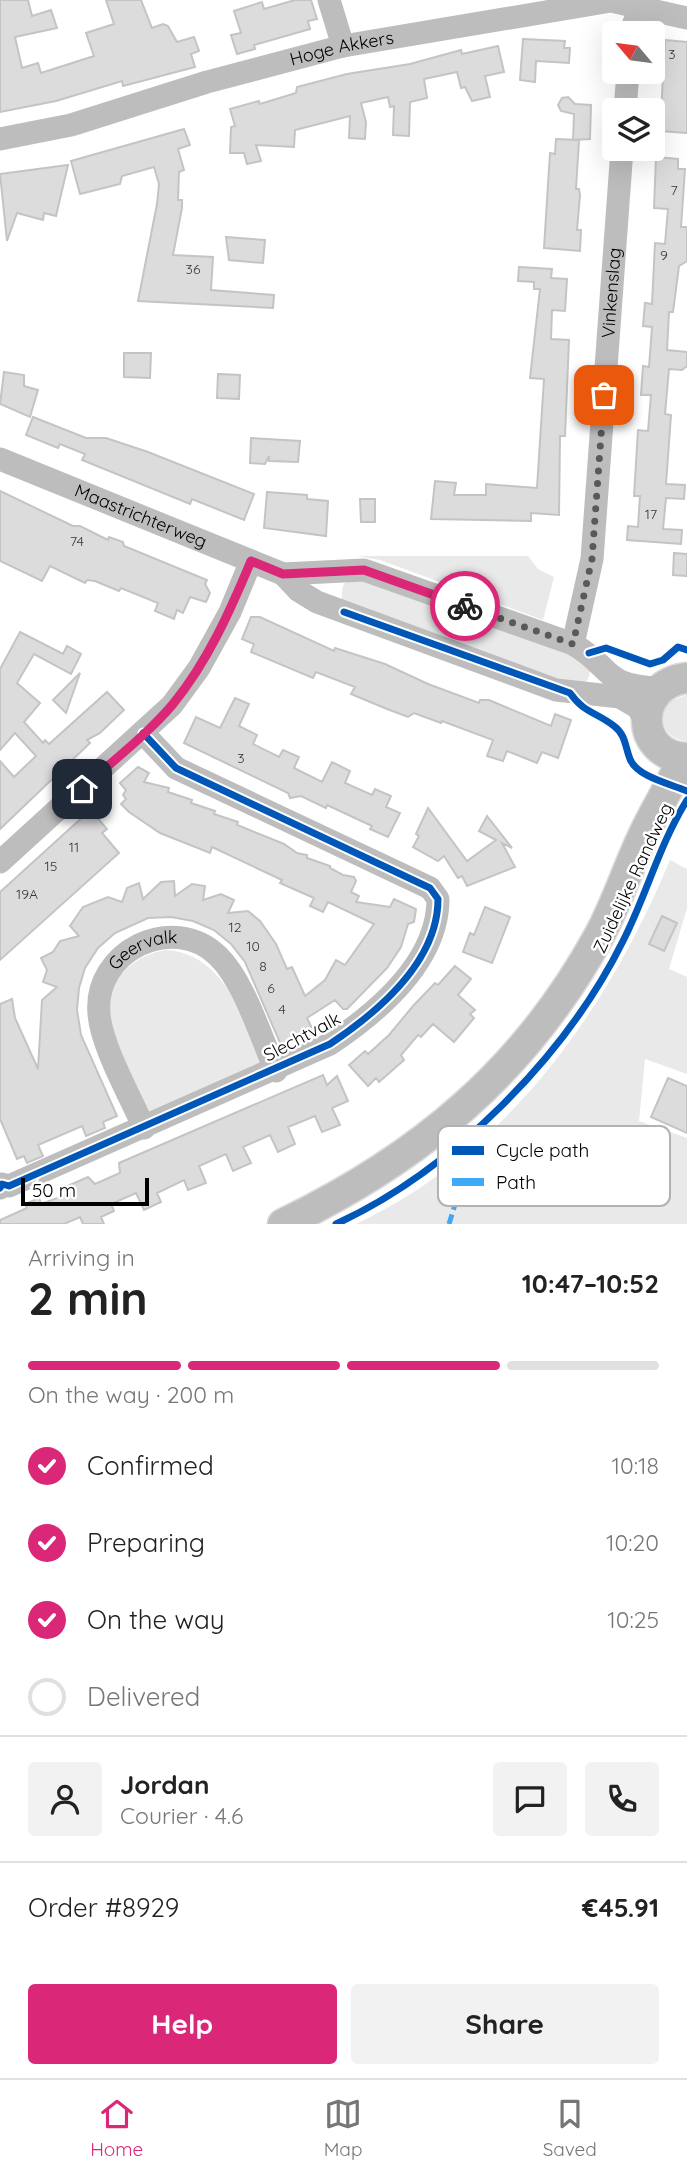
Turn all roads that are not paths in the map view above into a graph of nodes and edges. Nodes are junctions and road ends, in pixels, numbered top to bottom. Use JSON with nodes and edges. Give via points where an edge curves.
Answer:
{"nodes":[{"id":1,"x":329,"y":0,"type":"edge"},
{"id":2,"x":645,"y":3,"type":"edge"},
{"id":3,"x":687,"y":18,"type":"edge"},
{"id":4,"x":636,"y":21,"type":"edge"},
{"id":5,"x":344,"y":46,"type":"junction"},
{"id":6,"x":0,"y":139,"type":"edge"},
{"id":7,"x":621,"y":161,"type":"edge"},
{"id":8,"x":0,"y":459,"type":"edge"},
{"id":9,"x":251,"y":561,"type":"junction"},
{"id":10,"x":346,"y":571,"type":"junction"},
{"id":11,"x":283,"y":574,"type":"junction"},
{"id":12,"x":344,"y":612,"type":"junction"},
{"id":13,"x":573,"y":644,"type":"junction"},
{"id":14,"x":596,"y":664,"type":"junction"},
{"id":15,"x":680,"y":680,"type":"edge"},
{"id":16,"x":584,"y":693,"type":"junction"},
{"id":17,"x":646,"y":720,"type":"junction"},
{"id":18,"x":144,"y":733,"type":"junction"},
{"id":19,"x":677,"y":755,"type":"edge"},
{"id":20,"x":0,"y":862,"type":"edge"},
{"id":21,"x":276,"y":1071,"type":"junction"},
{"id":22,"x":443,"y":1126,"type":"edge"},
{"id":23,"x":144,"y":1128,"type":"junction"},
{"id":24,"x":438,"y":1130,"type":"edge"},
{"id":25,"x":1,"y":1185,"type":"edge"},
{"id":26,"x":283,"y":1224,"type":"edge"}],
"edges":[{"from":1,"to":5,"type":"street"},
{"from":2,"to":3,"type":"street","name":"Hoge Akkers"},
{"from":2,"to":4,"type":"street"},
{"from":2,"to":5,"type":"street","name":"Hoge Akkers","via":[[611,1]]},
{"from":5,"to":6,"type":"street","name":"Hoge Akkers","via":[[207,82],[72,125]]},
{"from":7,"to":13,"type":"street","name":"Vinkenslag","via":[[592,559]]},
{"from":8,"to":9,"type":"street","name":"Maastrichterweg"},
{"from":9,"to":11,"type":"street","name":"Maastrichterweg"},
{"from":9,"to":18,"type":"street","via":[[198,668],[172,705]]},
{"from":10,"to":11,"type":"street","name":"Maastrichterweg"},
{"from":10,"to":12,"type":"street","via":[[337,587],[337,600]]},
{"from":10,"to":13,"type":"street","name":"Maastrichterweg","via":[[364,570]]},
{"from":11,"to":12,"type":"street","name":"Maastrichterweg","via":[[299,591]]},
{"from":12,"to":16,"type":"street","name":"Maastrichterweg","via":[[556,690]]},
{"from":13,"to":14,"type":"street","name":"Maastrichterweg","via":[[589,653]]},
{"from":14,"to":15,"type":"street","name":"Maastrichterweg","via":[[624,685]]},
{"from":14,"to":16,"type":"street","via":[[595,676]]},
{"from":15,"to":17,"type":"main road","via":[[652,697]]},
{"from":16,"to":17,"type":"street","name":"Maastrichterweg","via":[[620,697],[637,707]]},
{"from":17,"to":19,"type":"main road","via":[[653,741]]},
{"from":18,"to":20,"type":"street"},
{"from":18,"to":21,"type":"street","name":"Slechtvalk","via":[[176,768],[435,892],[438,910],[434,927],[411,970],[390,996],[330,1044]]},
{"from":19,"to":22,"type":"main road","name":"Zuidelijke Randweg","via":[[616,901],[583,962],[553,1009],[506,1067]]},
{"from":21,"to":23,"type":"street","name":"Slechtvalk"},
{"from":21,"to":23,"type":"street","name":"Geervalk","via":[[233,976],[217,955],[180,938],[141,943],[112,967],[101,989],[99,1014]]},
{"from":23,"to":25,"type":"street","name":"Slechtvalk","via":[[9,1186]]},
{"from":24,"to":26,"type":"main road","name":"Zuidelijke Randweg","via":[[341,1196]]}]}
